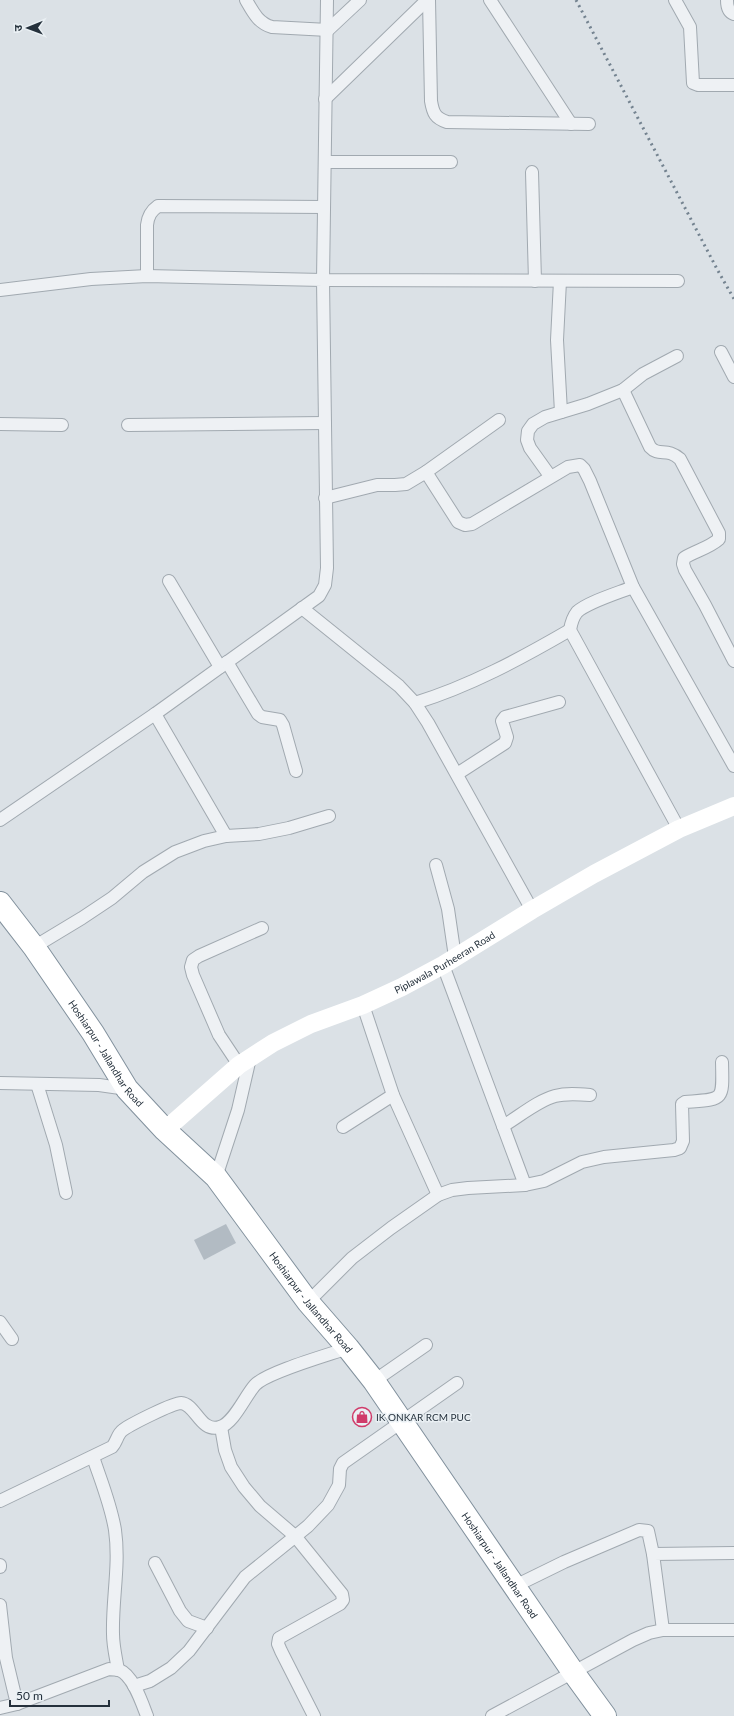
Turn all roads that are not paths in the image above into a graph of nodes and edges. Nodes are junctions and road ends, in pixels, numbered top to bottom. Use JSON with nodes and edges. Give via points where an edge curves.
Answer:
{"nodes":[{"id":1,"x":246,"y":0,"type":"edge"},
{"id":2,"x":328,"y":0,"type":"edge"},
{"id":3,"x":360,"y":0,"type":"edge"},
{"id":4,"x":428,"y":0,"type":"edge"},
{"id":5,"x":490,"y":0,"type":"edge"},
{"id":6,"x":676,"y":0,"type":"edge"},
{"id":7,"x":727,"y":0,"type":"edge"},
{"id":8,"x":734,"y":14,"type":"edge"},
{"id":9,"x":328,"y":30,"type":"junction"},
{"id":10,"x":734,"y":84,"type":"edge"},
{"id":11,"x":325,"y":99,"type":"junction"},
{"id":12,"x":571,"y":124,"type":"junction"},
{"id":13,"x":588,"y":124,"type":"dead end"},
{"id":14,"x":325,"y":162,"type":"junction"},
{"id":15,"x":451,"y":162,"type":"dead end"},
{"id":16,"x":532,"y":172,"type":"dead end"},
{"id":17,"x":324,"y":207,"type":"junction"},
{"id":18,"x":147,"y":276,"type":"junction"},
{"id":19,"x":323,"y":280,"type":"junction"},
{"id":20,"x":535,"y":281,"type":"junction"},
{"id":21,"x":560,"y":281,"type":"junction"},
{"id":22,"x":678,"y":281,"type":"dead end"},
{"id":23,"x":0,"y":290,"type":"edge"},
{"id":24,"x":721,"y":352,"type":"dead end"},
{"id":25,"x":677,"y":356,"type":"dead end"},
{"id":26,"x":734,"y":377,"type":"edge"},
{"id":27,"x":622,"y":390,"type":"junction"},
{"id":28,"x":561,"y":412,"type":"junction"},
{"id":29,"x":499,"y":420,"type":"dead end"},
{"id":30,"x":325,"y":423,"type":"junction"},
{"id":31,"x":0,"y":424,"type":"edge"},
{"id":32,"x":62,"y":425,"type":"dead end"},
{"id":33,"x":128,"y":425,"type":"dead end"},
{"id":34,"x":426,"y":472,"type":"junction"},
{"id":35,"x":550,"y":476,"type":"junction"},
{"id":36,"x":325,"y":498,"type":"junction"},
{"id":37,"x":170,"y":581,"type":"dead end"},
{"id":38,"x":633,"y":587,"type":"junction"},
{"id":39,"x":302,"y":608,"type":"junction"},
{"id":40,"x":570,"y":630,"type":"junction"},
{"id":41,"x":734,"y":661,"type":"edge"},
{"id":42,"x":223,"y":664,"type":"junction"},
{"id":43,"x":559,"y":702,"type":"dead end"},
{"id":44,"x":415,"y":703,"type":"junction"},
{"id":45,"x":155,"y":714,"type":"junction"},
{"id":46,"x":734,"y":766,"type":"edge"},
{"id":47,"x":296,"y":771,"type":"dead end"},
{"id":48,"x":456,"y":774,"type":"junction"},
{"id":49,"x":734,"y":806,"type":"edge"},
{"id":50,"x":329,"y":816,"type":"dead end"},
{"id":51,"x":0,"y":820,"type":"edge"},
{"id":52,"x":679,"y":829,"type":"junction"},
{"id":53,"x":226,"y":836,"type":"junction"},
{"id":54,"x":436,"y":865,"type":"dead end"},
{"id":55,"x":2,"y":910,"type":"edge"},
{"id":56,"x":532,"y":910,"type":"junction"},
{"id":57,"x":262,"y":928,"type":"dead end"},
{"id":58,"x":34,"y":948,"type":"junction"},
{"id":59,"x":449,"y":961,"type":"junction"},
{"id":60,"x":363,"y":1005,"type":"junction"},
{"id":61,"x":244,"y":1062,"type":"junction"},
{"id":62,"x":722,"y":1062,"type":"dead end"},
{"id":63,"x":0,"y":1083,"type":"edge"},
{"id":64,"x":37,"y":1084,"type":"junction"},
{"id":65,"x":127,"y":1088,"type":"junction"},
{"id":66,"x":394,"y":1095,"type":"junction"},
{"id":67,"x":590,"y":1095,"type":"dead end"},
{"id":68,"x":343,"y":1126,"type":"dead end"},
{"id":69,"x":504,"y":1126,"type":"junction"},
{"id":70,"x":165,"y":1130,"type":"junction"},
{"id":71,"x":216,"y":1176,"type":"junction"},
{"id":72,"x":525,"y":1185,"type":"junction"},
{"id":73,"x":66,"y":1193,"type":"dead end"},
{"id":74,"x":438,"y":1195,"type":"junction"},
{"id":75,"x":308,"y":1302,"type":"junction"},
{"id":76,"x":0,"y":1322,"type":"edge"},
{"id":77,"x":12,"y":1339,"type":"dead end"},
{"id":78,"x":426,"y":1345,"type":"dead end"},
{"id":79,"x":348,"y":1348,"type":"junction"},
{"id":80,"x":374,"y":1381,"type":"junction"},
{"id":81,"x":457,"y":1383,"type":"dead end"},
{"id":82,"x":402,"y":1421,"type":"junction"},
{"id":83,"x":221,"y":1427,"type":"junction"},
{"id":84,"x":93,"y":1457,"type":"junction"},
{"id":85,"x":0,"y":1501,"type":"edge"},
{"id":86,"x":295,"y":1536,"type":"junction"},
{"id":87,"x":734,"y":1553,"type":"edge"},
{"id":88,"x":653,"y":1554,"type":"junction"},
{"id":89,"x":155,"y":1564,"type":"dead end"},
{"id":90,"x":515,"y":1586,"type":"junction"},
{"id":91,"x":0,"y":1605,"type":"edge"},
{"id":92,"x":207,"y":1628,"type":"junction"},
{"id":93,"x":663,"y":1630,"type":"junction"},
{"id":94,"x":734,"y":1630,"type":"edge"},
{"id":95,"x":3,"y":1658,"type":"edge"},
{"id":96,"x":118,"y":1670,"type":"junction"},
{"id":97,"x":573,"y":1672,"type":"junction"},
{"id":98,"x":134,"y":1686,"type":"junction"},
{"id":99,"x":17,"y":1704,"type":"junction"},
{"id":100,"x":0,"y":1708,"type":"edge"},
{"id":101,"x":147,"y":1716,"type":"edge"},
{"id":102,"x":314,"y":1716,"type":"edge"},
{"id":103,"x":492,"y":1716,"type":"edge"},
{"id":104,"x":605,"y":1716,"type":"edge"}],
"edges":[{"from":1,"to":9,"type":"street","via":[[263,24],[272,27]]},
{"from":2,"to":9,"type":"street"},
{"from":3,"to":9,"type":"street"},
{"from":4,"to":11,"type":"street"},
{"from":4,"to":12,"type":"street","via":[[431,101],[433,112],[439,119],[447,122]]},
{"from":5,"to":12,"type":"street"},
{"from":6,"to":10,"type":"street","via":[[690,27],[693,83]]},
{"from":7,"to":8,"type":"street","via":[[728,8]]},
{"from":9,"to":11,"type":"street"},
{"from":11,"to":14,"type":"street"},
{"from":12,"to":13,"type":"street"},
{"from":14,"to":15,"type":"street"},
{"from":14,"to":17,"type":"street"},
{"from":16,"to":20,"type":"street"},
{"from":17,"to":18,"type":"street","via":[[158,206],[152,210],[148,218]]},
{"from":17,"to":19,"type":"street"},
{"from":18,"to":19,"type":"street"},
{"from":18,"to":23,"type":"street","via":[[91,279]]},
{"from":19,"to":20,"type":"street"},
{"from":19,"to":30,"type":"street"},
{"from":20,"to":21,"type":"street"},
{"from":21,"to":22,"type":"street"},
{"from":21,"to":28,"type":"street","via":[[557,340]]},
{"from":24,"to":26,"type":"street"},
{"from":25,"to":27,"type":"street","via":[[643,374]]},
{"from":27,"to":28,"type":"street"},
{"from":27,"to":41,"type":"street","via":[[650,447],[654,451],[668,451],[680,459],[719,533],[719,539],[684,558],[683,564]]},
{"from":28,"to":35,"type":"street","via":[[545,417],[533,424],[528,431],[527,440],[530,448]]},
{"from":29,"to":34,"type":"street"},
{"from":30,"to":33,"type":"street"},
{"from":30,"to":36,"type":"street"},
{"from":31,"to":32,"type":"street"},
{"from":34,"to":35,"type":"street","via":[[458,522],[465,525],[472,524]]},
{"from":34,"to":36,"type":"street","via":[[400,485],[377,485]]},
{"from":35,"to":38,"type":"street","via":[[568,466],[580,465],[584,469]]},
{"from":36,"to":39,"type":"street","via":[[325,585],[319,596]]},
{"from":37,"to":42,"type":"street"},
{"from":38,"to":40,"type":"street","via":[[577,613]]},
{"from":38,"to":46,"type":"street"},
{"from":39,"to":42,"type":"street"},
{"from":39,"to":44,"type":"street","via":[[399,686]]},
{"from":40,"to":44,"type":"street","via":[[506,666],[441,695]]},
{"from":40,"to":52,"type":"street"},
{"from":42,"to":45,"type":"street"},
{"from":42,"to":47,"type":"street","via":[[258,714],[280,720]]},
{"from":43,"to":48,"type":"street","via":[[505,717],[502,721],[507,737],[505,743]]},
{"from":44,"to":48,"type":"street"},
{"from":45,"to":51,"type":"street"},
{"from":45,"to":53,"type":"street"},
{"from":48,"to":56,"type":"street"},
{"from":49,"to":52,"type":"street","name":"Piplawala Purheeran Road"},
{"from":50,"to":53,"type":"street","via":[[259,834]]},
{"from":52,"to":56,"type":"street","name":"Piplawala Purheeran Road"},
{"from":53,"to":58,"type":"street","via":[[175,852],[143,872],[112,898]]},
{"from":54,"to":59,"type":"street","via":[[448,909]]},
{"from":55,"to":58,"type":"highway","name":"Hoshiarpur - Jallandhar Road"},
{"from":56,"to":59,"type":"street","name":"Piplawala Purheeran Road"},
{"from":57,"to":61,"type":"street","via":[[199,956],[193,960],[191,967],[219,1035]]},
{"from":58,"to":65,"type":"highway","name":"Hoshiarpur - Jallandhar Road","via":[[93,1033]]},
{"from":59,"to":60,"type":"street","name":"Piplawala Purheeran Road"},
{"from":59,"to":69,"type":"street"},
{"from":60,"to":61,"type":"street","name":"Piplawala Purheeran Road","via":[[273,1043]]},
{"from":60,"to":66,"type":"street"},
{"from":61,"to":70,"type":"street","name":"Piplawala Purheeran Road"},
{"from":61,"to":71,"type":"street","via":[[238,1110]]},
{"from":62,"to":72,"type":"street","via":[[721,1094],[713,1099],[682,1104],[683,1141],[680,1148],[582,1162],[544,1181]]},
{"from":63,"to":64,"type":"street"},
{"from":64,"to":65,"type":"street"},
{"from":64,"to":73,"type":"street","via":[[56,1146]]},
{"from":65,"to":70,"type":"highway","name":"Hoshiarpur - Jallandhar Road"},
{"from":66,"to":68,"type":"street"},
{"from":66,"to":74,"type":"street"},
{"from":67,"to":69,"type":"street","via":[[569,1094],[544,1100]]},
{"from":69,"to":72,"type":"street"},
{"from":70,"to":71,"type":"highway","name":"Hoshiarpur - Jallandhar Road"},
{"from":71,"to":75,"type":"highway","name":"Hoshiarpur - Jallandhar Road"},
{"from":72,"to":74,"type":"street","via":[[468,1188]]},
{"from":74,"to":75,"type":"street","via":[[352,1258]]},
{"from":75,"to":79,"type":"highway","name":"Hoshiarpur - Jallandhar Road"},
{"from":76,"to":77,"type":"street"},
{"from":78,"to":80,"type":"street"},
{"from":79,"to":80,"type":"highway","name":"Hoshiarpur - Jallandhar Road"},
{"from":79,"to":83,"type":"street","via":[[269,1376],[256,1384],[228,1422]]},
{"from":80,"to":82,"type":"highway","name":"Hoshiarpur - Jallandhar Road"},
{"from":81,"to":82,"type":"street"},
{"from":82,"to":86,"type":"street","via":[[343,1463],[338,1485],[328,1504]]},
{"from":82,"to":90,"type":"highway","name":"Hoshiarpur - Jallandhar Road"},
{"from":83,"to":84,"type":"street","via":[[212,1428],[182,1403],[172,1404],[122,1430],[116,1444]]},
{"from":83,"to":86,"type":"street","via":[[231,1467],[244,1487],[260,1506]]},
{"from":84,"to":85,"type":"street"},
{"from":84,"to":96,"type":"street","via":[[115,1530],[116,1586],[113,1635]]},
{"from":86,"to":92,"type":"street","via":[[245,1577]]},
{"from":86,"to":102,"type":"street","via":[[338,1589],[342,1600],[340,1604],[280,1638],[278,1644]]},
{"from":87,"to":88,"type":"street"},
{"from":88,"to":90,"type":"street","via":[[648,1531],[639,1530]]},
{"from":88,"to":93,"type":"street"},
{"from":89,"to":92,"type":"street","via":[[184,1616]]},
{"from":90,"to":97,"type":"highway","name":"Hoshiarpur - Jallandhar Road"},
{"from":91,"to":95,"type":"street"},
{"from":92,"to":98,"type":"street","via":[[171,1668]]},
{"from":93,"to":94,"type":"street"},
{"from":93,"to":97,"type":"street","via":[[633,1640]]},
{"from":95,"to":99,"type":"street"},
{"from":96,"to":98,"type":"street","via":[[126,1674]]},
{"from":96,"to":99,"type":"street","via":[[109,1669]]},
{"from":97,"to":103,"type":"street"},
{"from":97,"to":104,"type":"highway","name":"Hoshiarpur - Jallandhar Road"},
{"from":98,"to":101,"type":"street"},
{"from":99,"to":100,"type":"street"}]}
